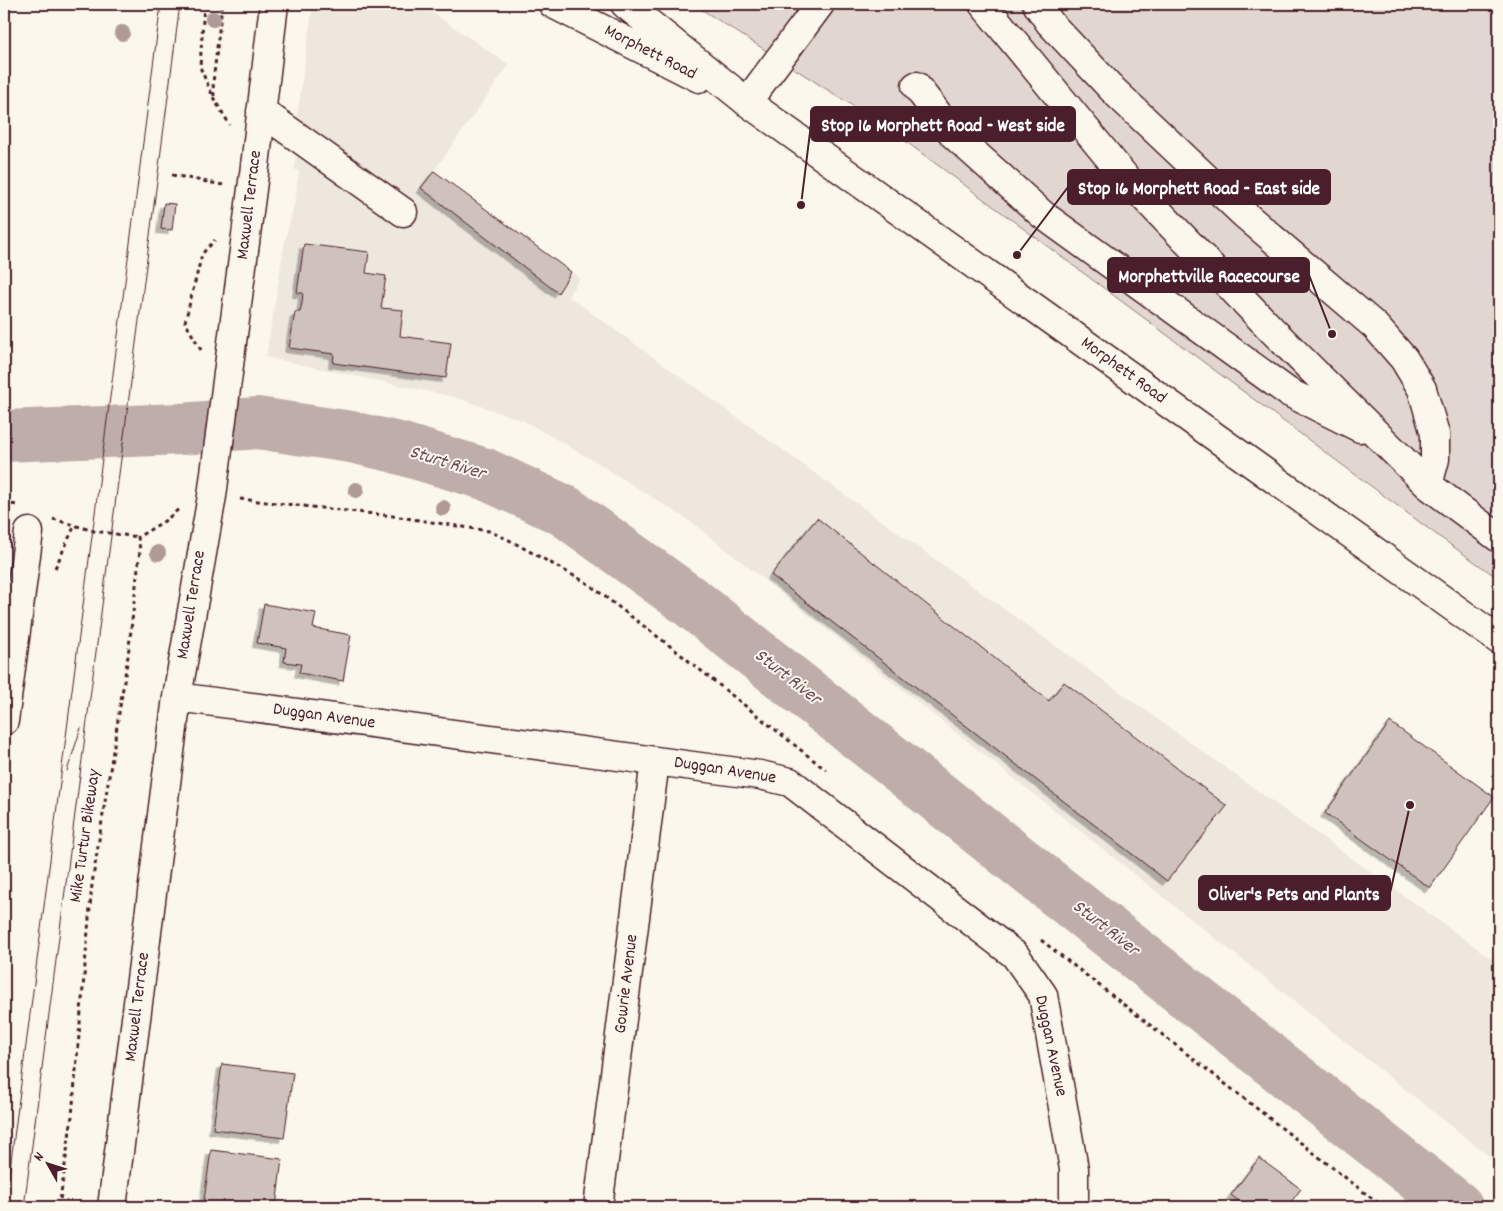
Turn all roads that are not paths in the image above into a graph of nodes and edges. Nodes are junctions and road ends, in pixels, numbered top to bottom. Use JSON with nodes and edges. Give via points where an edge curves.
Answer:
{"nodes":[{"id":1,"x":274,"y":4,"type":"edge"},
{"id":2,"x":553,"y":4,"type":"edge"},
{"id":3,"x":625,"y":4,"type":"edge"},
{"id":4,"x":820,"y":4,"type":"edge"},
{"id":5,"x":983,"y":4,"type":"edge"},
{"id":6,"x":1037,"y":4,"type":"edge"},
{"id":7,"x":916,"y":86,"type":"dead end"},
{"id":8,"x":747,"y":102,"type":"junction"},
{"id":9,"x":261,"y":111,"type":"junction"},
{"id":10,"x":403,"y":212,"type":"dead end"},
{"id":11,"x":1382,"y":439,"type":"junction"},
{"id":12,"x":1428,"y":485,"type":"junction"},
{"id":13,"x":29,"y":532,"type":"road end"},
{"id":14,"x":1499,"y":538,"type":"edge"},
{"id":15,"x":1499,"y":640,"type":"edge"},
{"id":16,"x":6,"y":693,"type":"edge"},
{"id":17,"x":177,"y":697,"type":"junction"},
{"id":18,"x":4,"y":721,"type":"edge"},
{"id":19,"x":655,"y":761,"type":"junction"},
{"id":20,"x":112,"y":1207,"type":"edge"},
{"id":21,"x":598,"y":1207,"type":"edge"},
{"id":22,"x":1074,"y":1207,"type":"edge"}],
"edges":[{"from":1,"to":9,"type":"street","name":"Maxwell Terrace"},
{"from":2,"to":8,"type":"street","name":"Morphett Road"},
{"from":3,"to":8,"type":"street","name":"Morphett Road"},
{"from":4,"to":8,"type":"street"},
{"from":5,"to":11,"type":"street","via":[[1126,177],[1272,330]]},
{"from":6,"to":12,"type":"street","via":[[1050,23],[1114,91],[1244,214],[1376,326],[1404,359],[1422,389],[1434,434],[1435,460]]},
{"from":7,"to":11,"type":"street","via":[[954,134],[1043,215],[1288,392]]},
{"from":8,"to":15,"type":"street","name":"Morphett Road"},
{"from":9,"to":10,"type":"street"},
{"from":9,"to":17,"type":"street","name":"Maxwell Terrace","via":[[215,462]]},
{"from":11,"to":12,"type":"street"},
{"from":12,"to":14,"type":"street"},
{"from":13,"to":16,"type":"street"},
{"from":16,"to":18,"type":"street"},
{"from":17,"to":19,"type":"street","name":"Duggan Avenue"},
{"from":17,"to":20,"type":"street","name":"Maxwell Terrace"},
{"from":19,"to":21,"type":"street","name":"Gowrie Avenue"},
{"from":19,"to":22,"type":"street","name":"Duggan Avenue","via":[[790,782],[1015,955],[1043,996],[1074,1169]]}]}
